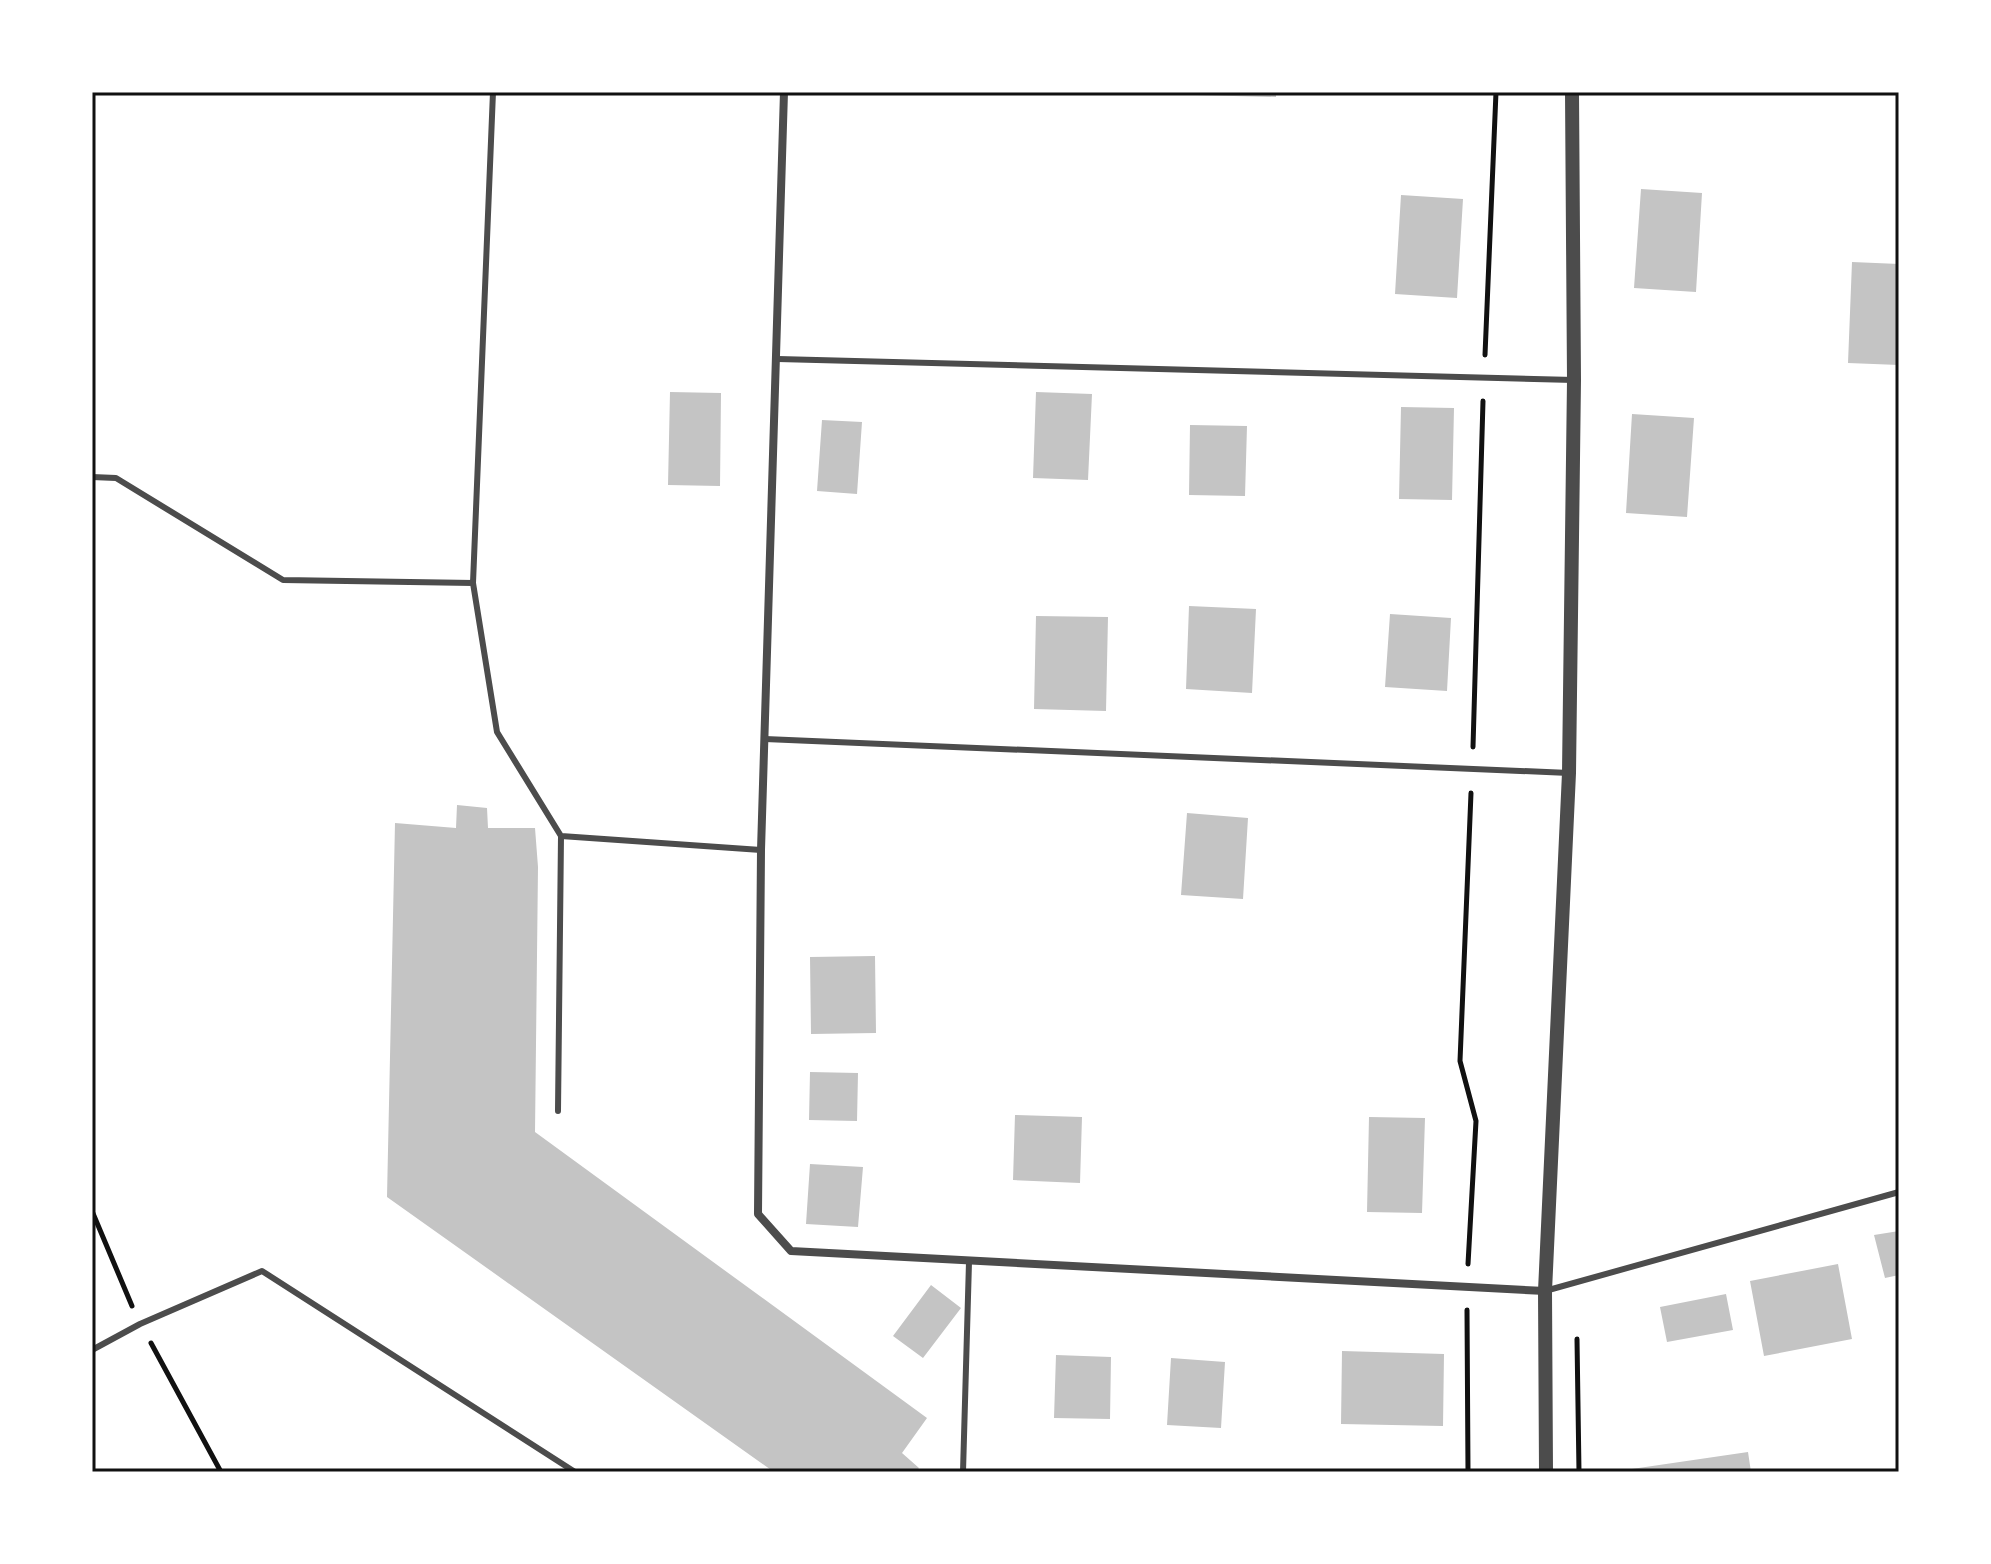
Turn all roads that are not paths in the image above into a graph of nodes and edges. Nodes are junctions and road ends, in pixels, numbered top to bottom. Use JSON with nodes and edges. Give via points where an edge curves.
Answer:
{"nodes":[{"id":1,"x":493,"y":92,"type":"edge"},
{"id":2,"x":784,"y":92,"type":"edge"},
{"id":3,"x":1572,"y":92,"type":"edge"},
{"id":4,"x":778,"y":359,"type":"junction"},
{"id":5,"x":1574,"y":380,"type":"junction"},
{"id":6,"x":92,"y":477,"type":"edge"},
{"id":7,"x":473,"y":583,"type":"junction"},
{"id":8,"x":765,"y":739,"type":"junction"},
{"id":9,"x":1569,"y":773,"type":"junction"},
{"id":10,"x":561,"y":836,"type":"junction"},
{"id":11,"x":761,"y":850,"type":"junction"},
{"id":12,"x":558,"y":1111,"type":"dead end"},
{"id":13,"x":1899,"y":1192,"type":"edge"},
{"id":14,"x":969,"y":1262,"type":"junction"},
{"id":15,"x":1545,"y":1291,"type":"junction"},
{"id":16,"x":92,"y":1350,"type":"edge"},
{"id":17,"x":575,"y":1472,"type":"edge"},
{"id":18,"x":963,"y":1472,"type":"edge"},
{"id":19,"x":1546,"y":1472,"type":"edge"}],
"edges":[{"from":1,"to":7,"type":"lane"},
{"from":2,"to":4,"type":"street"},
{"from":3,"to":5,"type":"street"},
{"from":4,"to":5,"type":"lane"},
{"from":4,"to":8,"type":"street"},
{"from":5,"to":9,"type":"street"},
{"from":6,"to":7,"type":"lane","via":[[116,478],[283,580]]},
{"from":7,"to":10,"type":"lane","via":[[497,732]]},
{"from":8,"to":9,"type":"lane"},
{"from":8,"to":11,"type":"street"},
{"from":9,"to":15,"type":"street"},
{"from":10,"to":11,"type":"lane"},
{"from":10,"to":12,"type":"lane"},
{"from":11,"to":14,"type":"street","via":[[758,1214],[791,1251]]},
{"from":13,"to":15,"type":"lane"},
{"from":14,"to":15,"type":"street"},
{"from":14,"to":18,"type":"lane"},
{"from":15,"to":19,"type":"street"},
{"from":16,"to":17,"type":"lane","via":[[262,1271]]}]}
